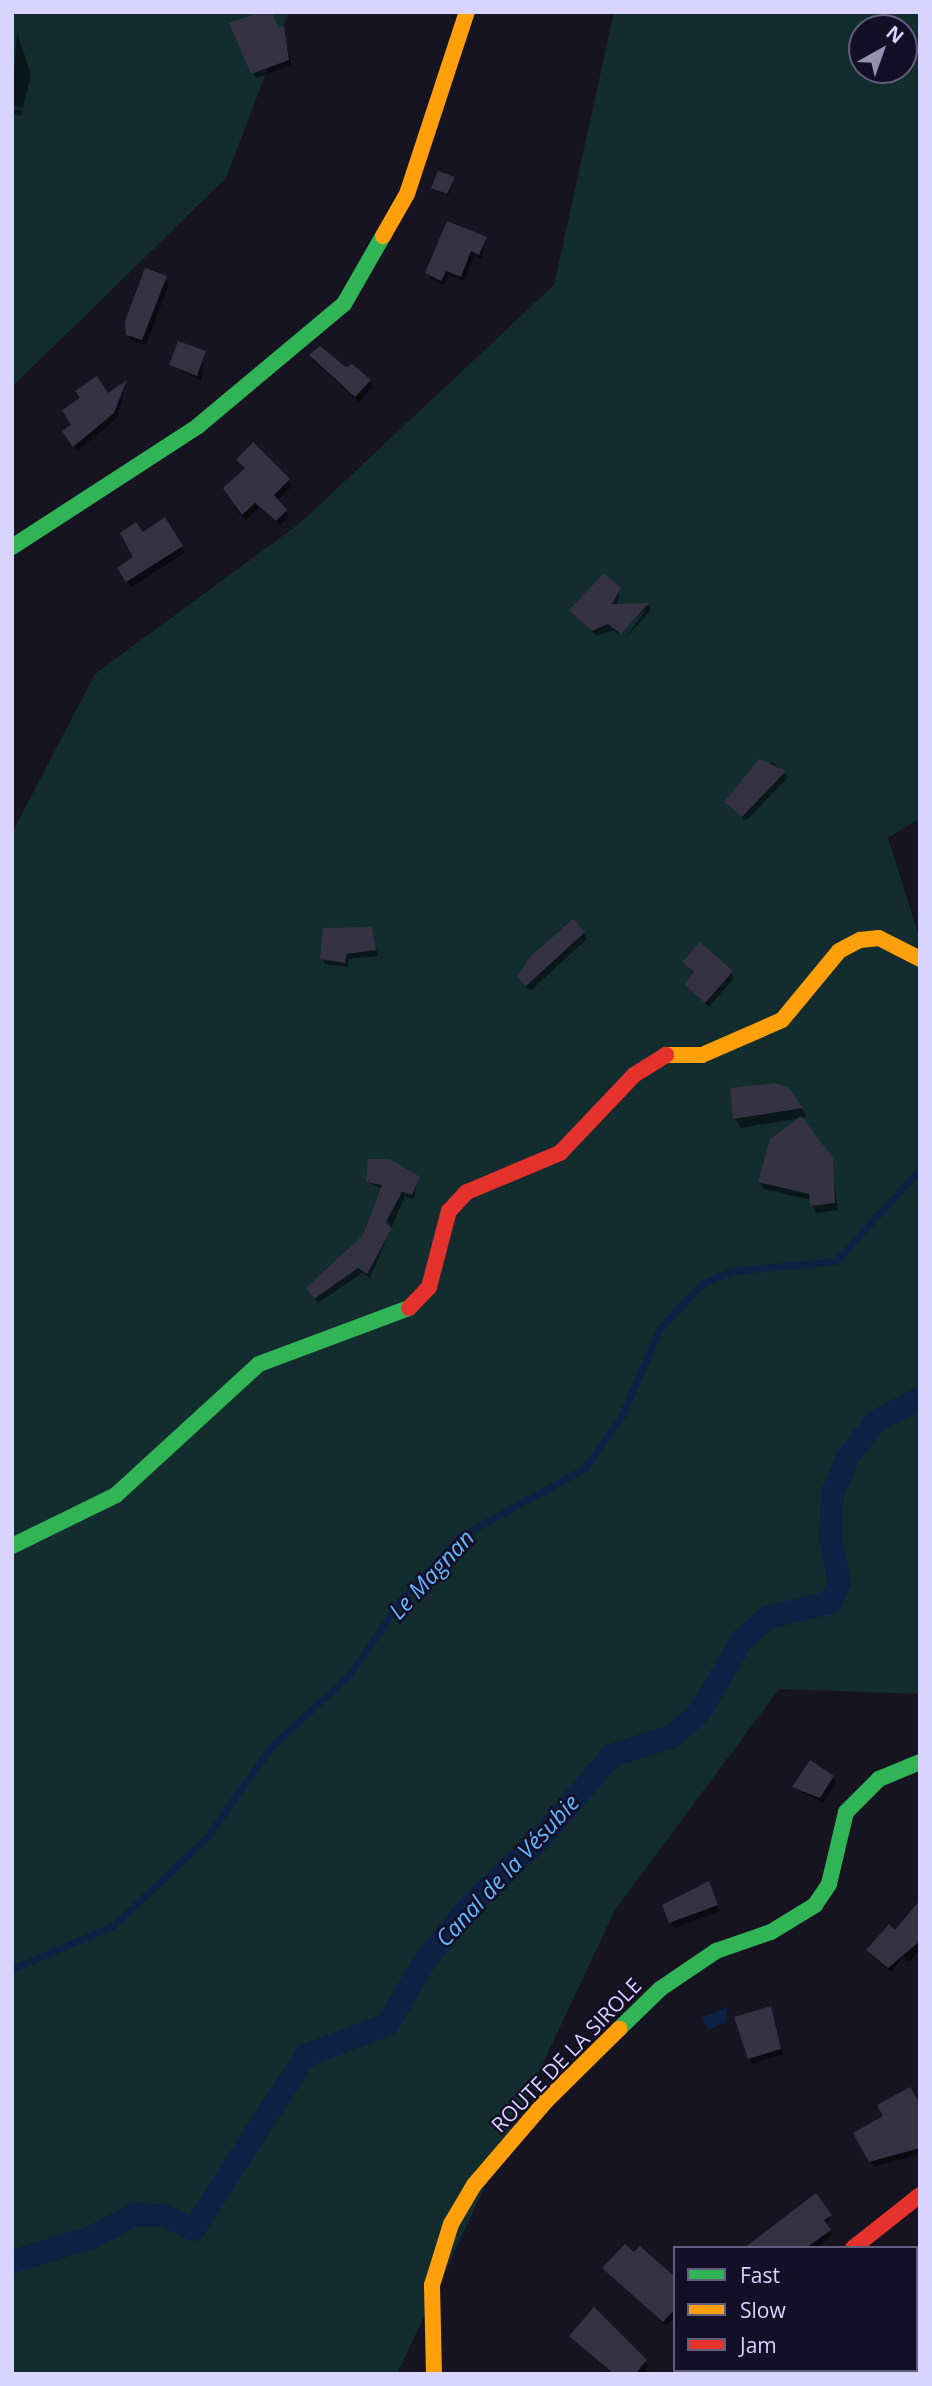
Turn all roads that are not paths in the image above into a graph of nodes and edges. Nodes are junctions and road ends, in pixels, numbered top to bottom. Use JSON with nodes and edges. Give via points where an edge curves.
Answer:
{"nodes":[{"id":1,"x":467,"y":12,"type":"edge"},
{"id":2,"x":12,"y":547,"type":"edge"},
{"id":3,"x":920,"y":959,"type":"edge"},
{"id":4,"x":12,"y":1546,"type":"edge"},
{"id":5,"x":920,"y":1762,"type":"edge"},
{"id":6,"x":920,"y":2195,"type":"edge"},
{"id":7,"x":856,"y":2246,"type":"edge"},
{"id":8,"x":434,"y":2374,"type":"edge"}],
"edges":[{"from":1,"to":2,"type":"street","via":[[407,194],[344,304],[198,426]]},
{"from":3,"to":4,"type":"street","via":[[879,938],[860,940],[839,951],[782,1020],[736,1045],[702,1055],[667,1054],[645,1068],[560,1153],[467,1192],[449,1211],[429,1287],[410,1308],[259,1364],[116,1495]]},
{"from":5,"to":8,"type":"street","name":"ROUTE DE LA SIROLE","via":[[879,1779],[846,1812],[829,1884],[815,1905],[772,1932],[716,1951],[660,1989],[546,2101],[474,2185],[452,2224],[432,2285]]},
{"from":6,"to":7,"type":"street"}]}
